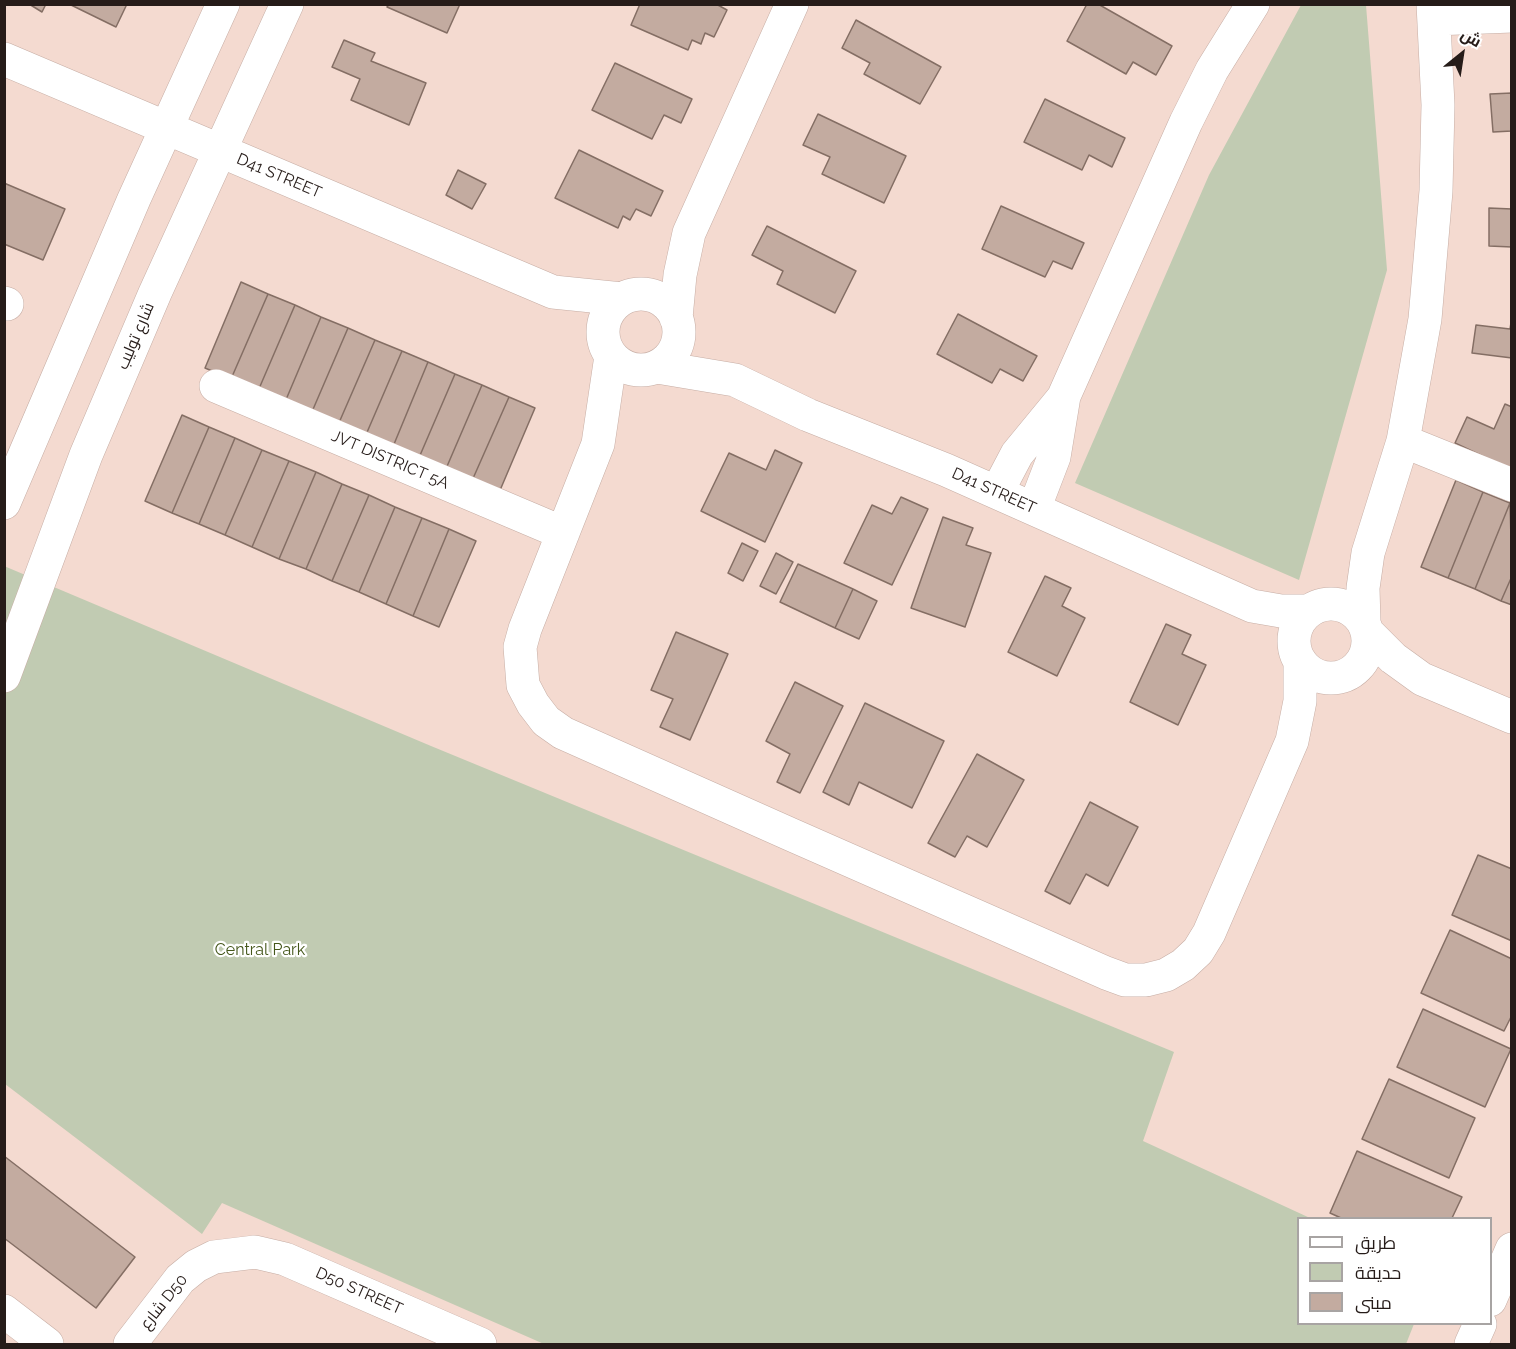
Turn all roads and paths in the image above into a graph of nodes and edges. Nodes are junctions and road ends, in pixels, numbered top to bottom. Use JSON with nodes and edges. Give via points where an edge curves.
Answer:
{"nodes":[{"id":1,"x":223,"y":4,"type":"edge"},
{"id":2,"x":287,"y":4,"type":"edge"},
{"id":3,"x":792,"y":4,"type":"edge"},
{"id":4,"x":1253,"y":4,"type":"edge"},
{"id":5,"x":1434,"y":12,"type":"edge"},
{"id":6,"x":1512,"y":16,"type":"edge"},
{"id":7,"x":4,"y":59,"type":"edge"},
{"id":8,"x":167,"y":128,"type":"junction"},
{"id":9,"x":221,"y":151,"type":"junction"},
{"id":10,"x":689,"y":233,"type":"junction"},
{"id":11,"x":553,"y":292,"type":"junction"},
{"id":12,"x":626,"y":298,"type":"junction"},
{"id":13,"x":677,"y":319,"type":"junction"},
{"id":14,"x":608,"y":347,"type":"junction"},
{"id":15,"x":656,"y":368,"type":"junction"},
{"id":16,"x":735,"y":380,"type":"junction"},
{"id":17,"x":216,"y":386,"type":"dead end"},
{"id":18,"x":1064,"y":396,"type":"junction"},
{"id":19,"x":1403,"y":441,"type":"junction"},
{"id":20,"x":598,"y":444,"type":"junction"},
{"id":21,"x":1512,"y":485,"type":"edge"},
{"id":22,"x":997,"y":492,"type":"junction"},
{"id":23,"x":4,"y":503,"type":"edge"},
{"id":24,"x":1034,"y":509,"type":"junction"},
{"id":25,"x":563,"y":533,"type":"junction"},
{"id":26,"x":1368,"y":553,"type":"junction"},
{"id":27,"x":1252,"y":606,"type":"junction"},
{"id":28,"x":1313,"y":609,"type":"junction"},
{"id":29,"x":1366,"y":628,"type":"junction"},
{"id":30,"x":1298,"y":656,"type":"junction"},
{"id":31,"x":1348,"y":675,"type":"junction"},
{"id":32,"x":4,"y":676,"type":"edge"},
{"id":33,"x":1422,"y":679,"type":"junction"},
{"id":34,"x":1512,"y":717,"type":"edge"},
{"id":35,"x":1292,"y":741,"type":"junction"},
{"id":36,"x":1512,"y":1249,"type":"edge"},
{"id":37,"x":235,"y":1252,"type":"joint"},
{"id":38,"x":1492,"y":1298,"type":"edge"},
{"id":39,"x":4,"y":1311,"type":"edge"},
{"id":40,"x":1479,"y":1325,"type":"edge"},
{"id":41,"x":46,"y":1344,"type":"edge"},
{"id":42,"x":130,"y":1344,"type":"edge"},
{"id":43,"x":480,"y":1344,"type":"edge"},
{"id":44,"x":1471,"y":1344,"type":"edge"}],
"edges":[{"from":1,"to":8,"type":"street"},
{"from":2,"to":9,"type":"street","name":"شارع توليب"},
{"from":3,"to":10,"type":"street"},
{"from":4,"to":18,"type":"street","via":[[1191,112]]},
{"from":5,"to":6,"type":"street"},
{"from":5,"to":19,"type":"street","via":[[1438,105],[1432,255]]},
{"from":7,"to":8,"type":"street","name":"D41 STREET"},
{"from":8,"to":9,"type":"street","name":"D41 STREET"},
{"from":8,"to":23,"type":"street"},
{"from":9,"to":11,"type":"street","name":"D41 STREET"},
{"from":9,"to":32,"type":"street","name":"شارع توليب","via":[[86,454]]},
{"from":10,"to":12,"type":"street"},
{"from":10,"to":13,"type":"street","via":[[680,275]]},
{"from":11,"to":12,"type":"street","name":"D41 STREET"},
{"from":11,"to":14,"type":"street","name":"D41 STREET","via":[[580,313]]},
{"from":12,"to":13,"type":"street","via":[[657,297]]},
{"from":12,"to":14,"type":"street","via":[[609,312],[603,328]]},
{"from":13,"to":15,"type":"street","via":[[678,343]]},
{"from":13,"to":16,"type":"street","name":"D41 STREET","via":[[704,353]]},
{"from":14,"to":15,"type":"street","via":[[618,363],[636,370]]},
{"from":14,"to":20,"type":"street"},
{"from":15,"to":16,"type":"street","name":"D41 STREET"},
{"from":15,"to":20,"type":"street","via":[[624,404]]},
{"from":16,"to":22,"type":"street","name":"D41 STREET","via":[[808,415]]},
{"from":17,"to":25,"type":"street","name":"JVT DISTRICT 5A"},
{"from":18,"to":22,"type":"street","via":[[1017,454]]},
{"from":18,"to":24,"type":"street","via":[[1051,467]]},
{"from":19,"to":21,"type":"street"},
{"from":19,"to":26,"type":"street"},
{"from":20,"to":25,"type":"street"},
{"from":22,"to":24,"type":"street","name":"D41 STREET"},
{"from":24,"to":27,"type":"street","name":"D41 STREET"},
{"from":25,"to":35,"type":"street","via":[[520,648],[523,685],[546,721],[574,738],[1125,980],[1166,975],[1198,951]]},
{"from":26,"to":28,"type":"street","via":[[1345,583]]},
{"from":26,"to":29,"type":"street","via":[[1363,588]]},
{"from":27,"to":28,"type":"street","name":"D41 STREET","via":[[1281,611]]},
{"from":27,"to":30,"type":"street","name":"D41 STREET","via":[[1276,626]]},
{"from":28,"to":29,"type":"street","via":[[1338,604],[1348,608]]},
{"from":28,"to":30,"type":"street","via":[[1296,629]]},
{"from":29,"to":31,"type":"street","via":[[1367,652],[1358,668]]},
{"from":29,"to":33,"type":"street","via":[[1393,658]]},
{"from":30,"to":31,"type":"street","via":[[1315,675],[1335,679]]},
{"from":30,"to":35,"type":"street","via":[[1300,701]]},
{"from":31,"to":33,"type":"street","via":[[1387,674]]},
{"from":31,"to":35,"type":"street"},
{"from":33,"to":34,"type":"street"},
{"from":36,"to":38,"type":"street"},
{"from":37,"to":42,"type":"street","name":"شارع D50","via":[[214,1257],[180,1279]]},
{"from":37,"to":43,"type":"street","name":"D50 STREET","via":[[285,1259]]},
{"from":39,"to":41,"type":"street"},
{"from":40,"to":44,"type":"street"}]}
